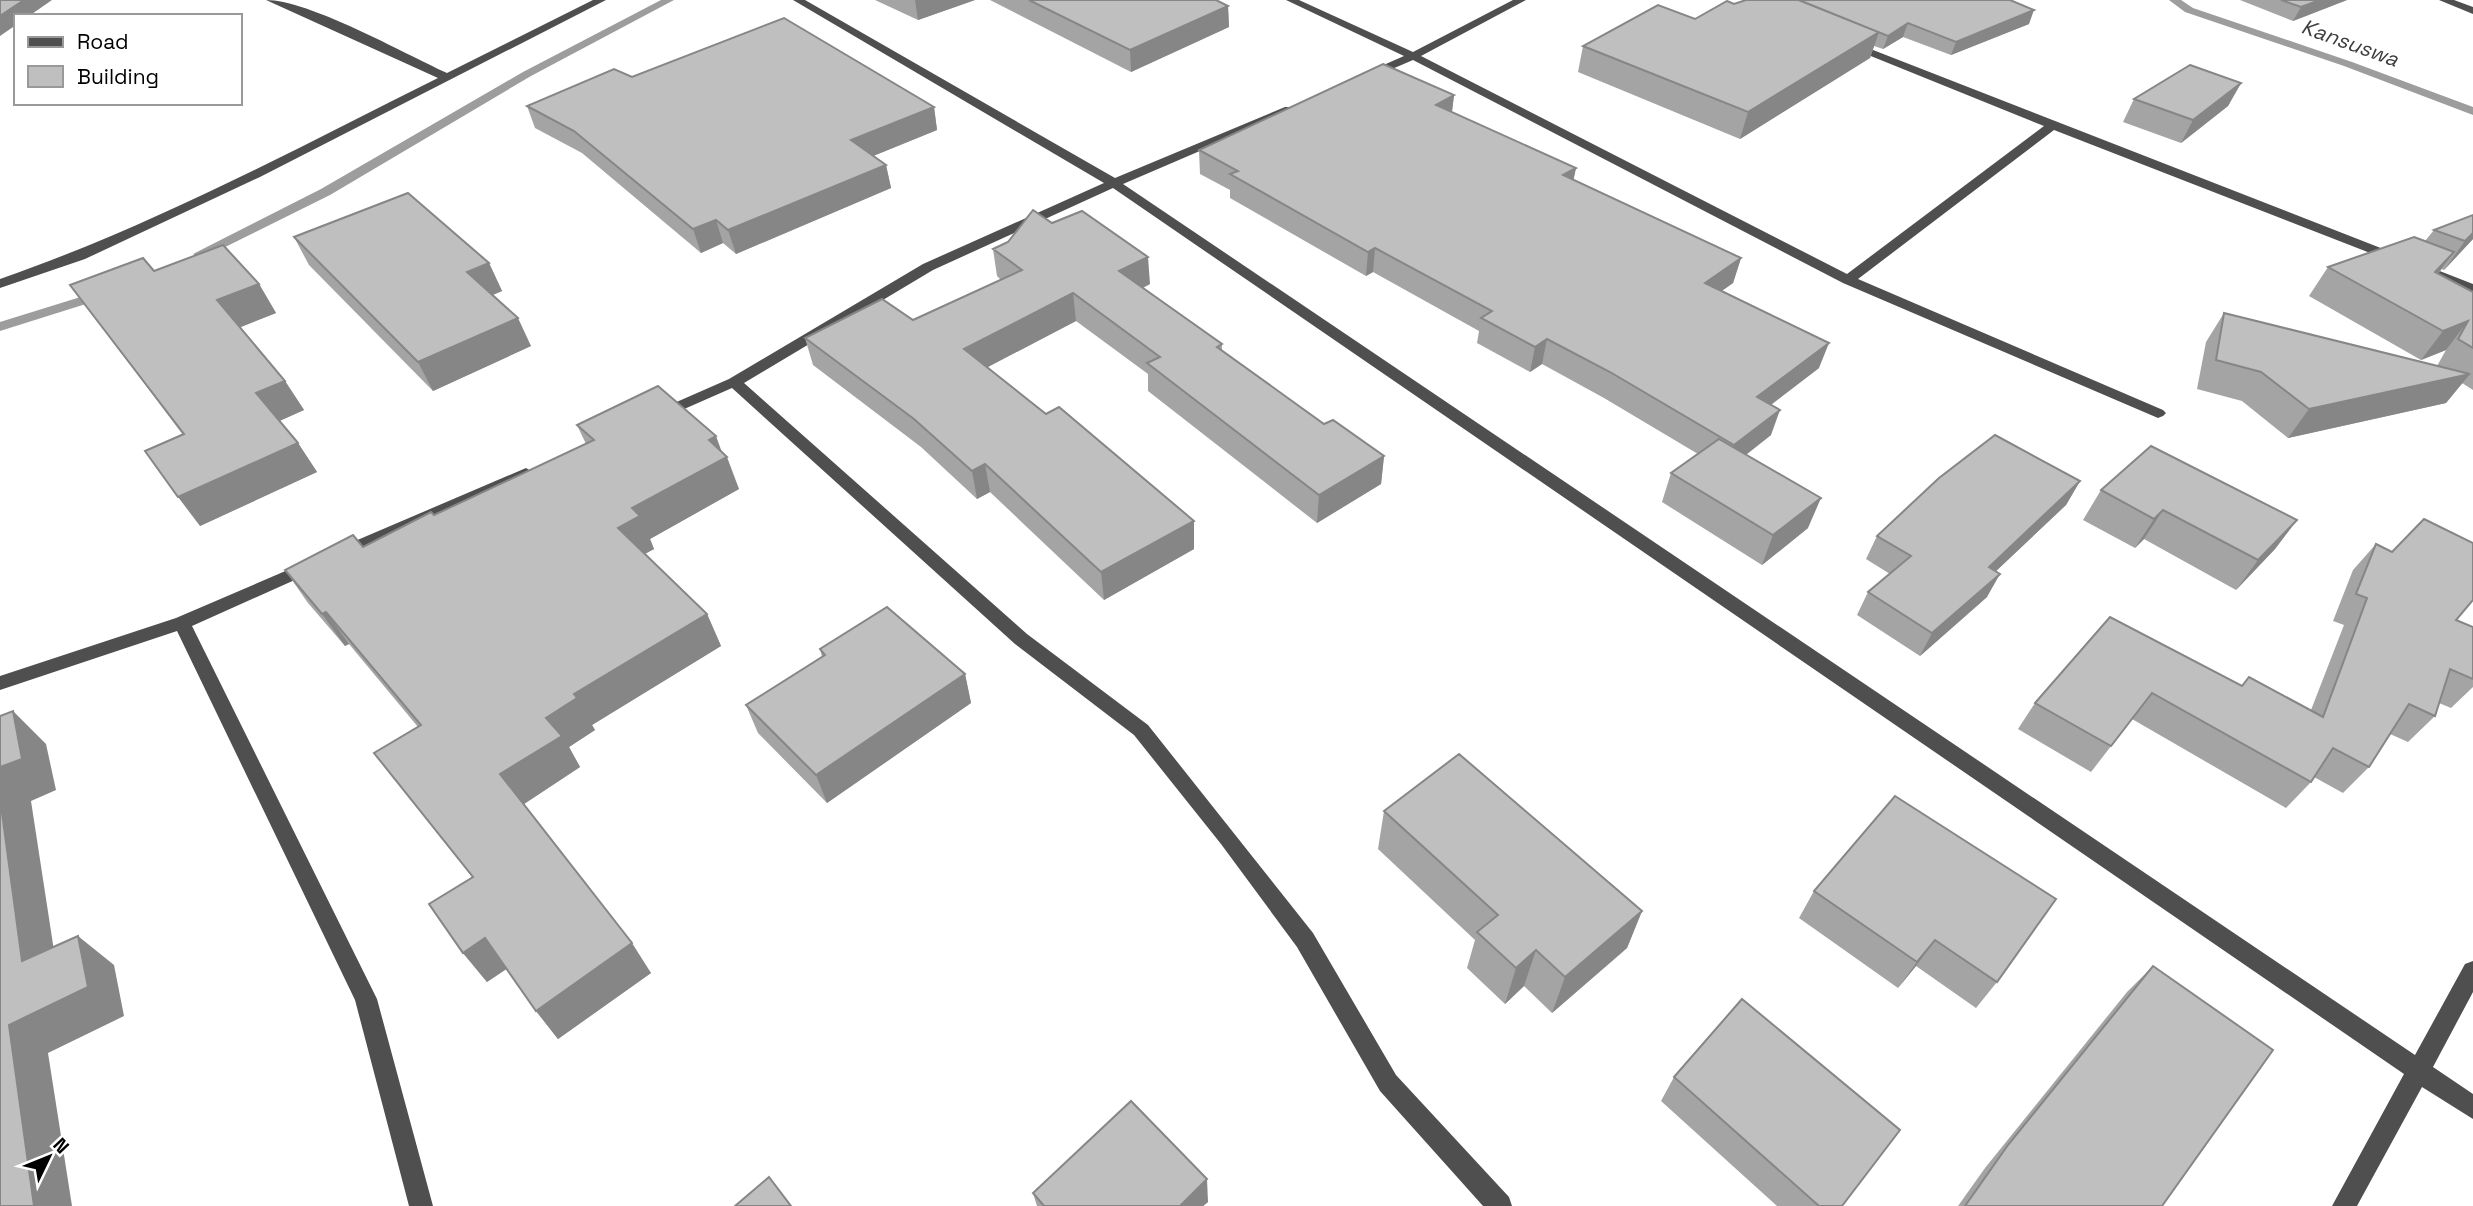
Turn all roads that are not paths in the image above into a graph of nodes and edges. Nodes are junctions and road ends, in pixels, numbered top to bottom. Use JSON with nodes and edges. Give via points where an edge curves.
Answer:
{"nodes":[{"id":1,"x":271,"y":0,"type":"edge"},
{"id":2,"x":601,"y":0,"type":"edge"},
{"id":3,"x":798,"y":0,"type":"edge"},
{"id":4,"x":1291,"y":0,"type":"edge"},
{"id":5,"x":1521,"y":0,"type":"edge"},
{"id":6,"x":2444,"y":0,"type":"edge"},
{"id":7,"x":2473,"y":10,"type":"edge"},
{"id":8,"x":1841,"y":40,"type":"edge"},
{"id":9,"x":1413,"y":56,"type":"junction"},
{"id":10,"x":445,"y":78,"type":"junction"},
{"id":11,"x":1351,"y":83,"type":"edge"},
{"id":12,"x":1301,"y":104,"type":"edge"},
{"id":13,"x":2053,"y":125,"type":"junction"},
{"id":14,"x":1114,"y":183,"type":"junction"},
{"id":15,"x":1849,"y":280,"type":"junction"},
{"id":16,"x":0,"y":284,"type":"edge"},
{"id":17,"x":2473,"y":289,"type":"edge"},
{"id":18,"x":734,"y":382,"type":"junction"},
{"id":19,"x":2158,"y":412,"type":"dead end"},
{"id":20,"x":646,"y":420,"type":"edge"},
{"id":21,"x":546,"y":464,"type":"edge"},
{"id":22,"x":182,"y":623,"type":"junction"},
{"id":23,"x":0,"y":683,"type":"edge"},
{"id":24,"x":2473,"y":971,"type":"edge"},
{"id":25,"x":2418,"y":1072,"type":"junction"},
{"id":26,"x":2473,"y":1108,"type":"edge"},
{"id":27,"x":421,"y":1206,"type":"edge"},
{"id":28,"x":1500,"y":1206,"type":"edge"},
{"id":29,"x":2344,"y":1206,"type":"edge"}],
"edges":[{"from":1,"to":10,"type":"street"},
{"from":2,"to":10,"type":"street"},
{"from":3,"to":14,"type":"street"},
{"from":4,"to":9,"type":"street"},
{"from":5,"to":9,"type":"street"},
{"from":6,"to":7,"type":"street"},
{"from":8,"to":13,"type":"street"},
{"from":9,"to":11,"type":"street"},
{"from":9,"to":15,"type":"street"},
{"from":10,"to":16,"type":"street","via":[[256,174],[92,250]]},
{"from":12,"to":14,"type":"street"},
{"from":13,"to":15,"type":"street"},
{"from":13,"to":17,"type":"street"},
{"from":14,"to":18,"type":"street","via":[[928,267]]},
{"from":14,"to":25,"type":"street"},
{"from":15,"to":19,"type":"street"},
{"from":18,"to":20,"type":"street"},
{"from":18,"to":28,"type":"street","via":[[1021,639],[1141,730],[1305,940],[1388,1083]]},
{"from":21,"to":22,"type":"street"},
{"from":22,"to":23,"type":"street"},
{"from":22,"to":27,"type":"street","via":[[366,999]]},
{"from":24,"to":25,"type":"street"},
{"from":25,"to":26,"type":"street"},
{"from":25,"to":29,"type":"street"}]}
